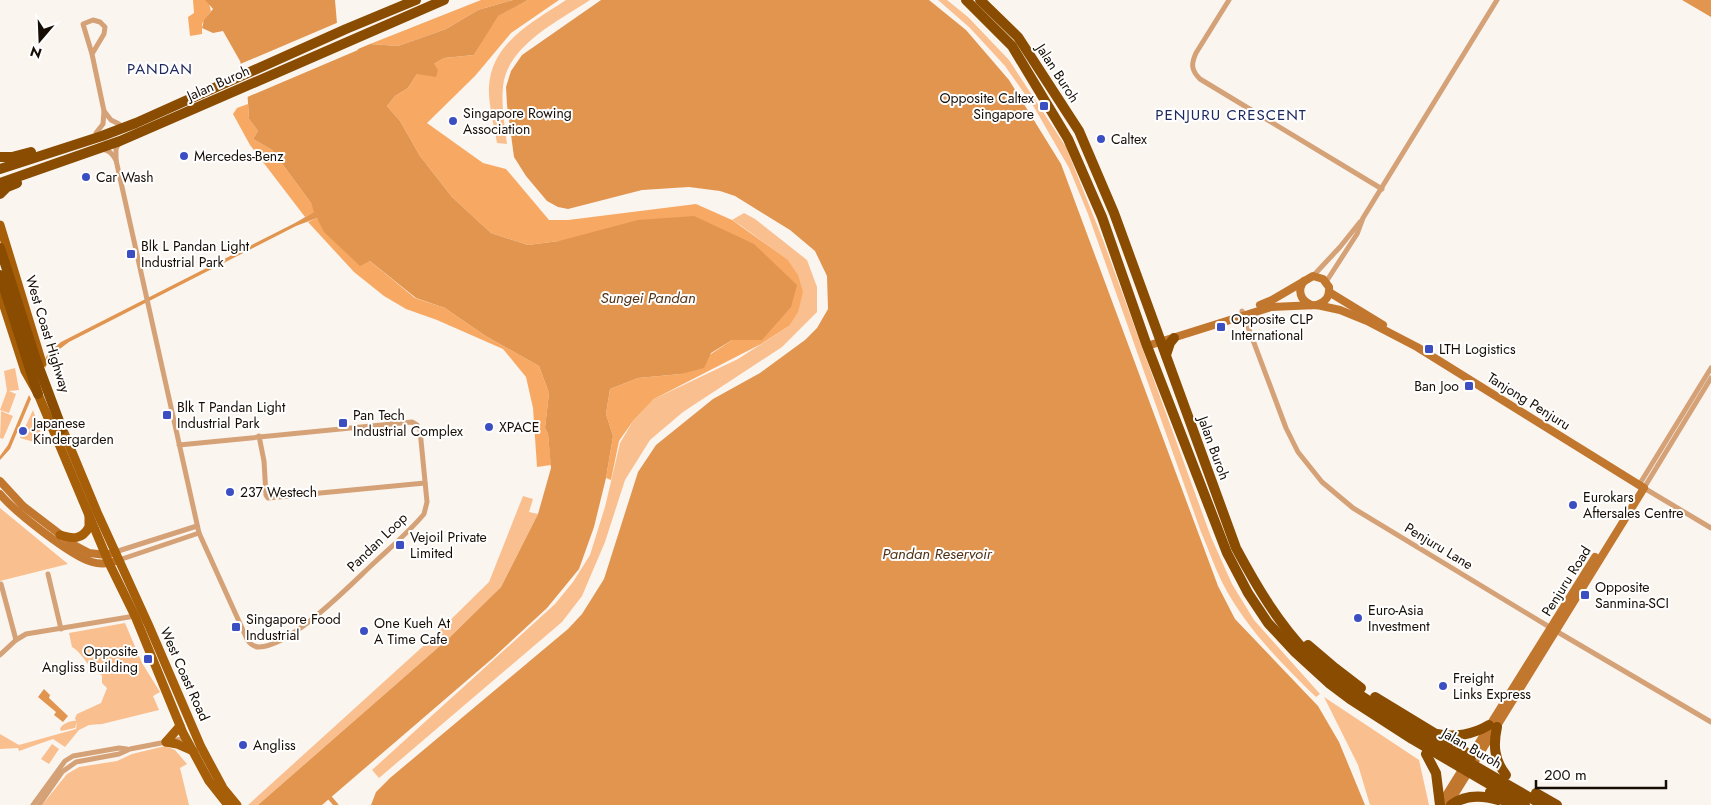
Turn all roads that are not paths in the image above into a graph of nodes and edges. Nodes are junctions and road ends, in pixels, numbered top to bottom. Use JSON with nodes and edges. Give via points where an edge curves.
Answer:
{"nodes":[{"id":1,"x":416,"y":0,"type":"edge"},
{"id":2,"x":444,"y":0,"type":"edge"},
{"id":3,"x":966,"y":0,"type":"edge"},
{"id":4,"x":980,"y":0,"type":"edge"},
{"id":5,"x":1229,"y":0,"type":"edge"},
{"id":6,"x":1497,"y":0,"type":"edge"},
{"id":7,"x":92,"y":54,"type":"junction"},
{"id":8,"x":104,"y":111,"type":"junction"},
{"id":9,"x":136,"y":123,"type":"junction"},
{"id":10,"x":119,"y":124,"type":"junction"},
{"id":11,"x":96,"y":133,"type":"junction"},
{"id":12,"x":120,"y":141,"type":"junction"},
{"id":13,"x":96,"y":149,"type":"junction"},
{"id":14,"x":0,"y":157,"type":"edge"},
{"id":15,"x":116,"y":160,"type":"junction"},
{"id":16,"x":57,"y":163,"type":"junction"},
{"id":17,"x":0,"y":169,"type":"edge"},
{"id":18,"x":0,"y":183,"type":"edge"},
{"id":19,"x":1382,"y":189,"type":"junction"},
{"id":20,"x":0,"y":194,"type":"edge"},
{"id":21,"x":1363,"y":218,"type":"junction"},
{"id":22,"x":0,"y":225,"type":"edge"},
{"id":23,"x":0,"y":248,"type":"edge"},
{"id":24,"x":0,"y":275,"type":"edge"},
{"id":25,"x":1310,"y":277,"type":"junction"},
{"id":26,"x":1326,"y":282,"type":"junction"},
{"id":27,"x":5,"y":289,"type":"edge"},
{"id":28,"x":1329,"y":292,"type":"junction"},
{"id":29,"x":1316,"y":306,"type":"junction"},
{"id":30,"x":1243,"y":313,"type":"junction"},
{"id":31,"x":1157,"y":328,"type":"junction"},
{"id":32,"x":1399,"y":337,"type":"junction"},
{"id":33,"x":1174,"y":338,"type":"junction"},
{"id":34,"x":1161,"y":342,"type":"junction"},
{"id":35,"x":1148,"y":346,"type":"junction"},
{"id":36,"x":1166,"y":355,"type":"junction"},
{"id":37,"x":1711,"y":368,"type":"edge"},
{"id":38,"x":1711,"y":378,"type":"edge"},
{"id":39,"x":38,"y":394,"type":"joint"},
{"id":40,"x":62,"y":429,"type":"junction"},
{"id":41,"x":260,"y":436,"type":"junction"},
{"id":42,"x":179,"y":445,"type":"junction"},
{"id":43,"x":0,"y":481,"type":"edge"},
{"id":44,"x":425,"y":483,"type":"junction"},
{"id":45,"x":1641,"y":487,"type":"junction"},
{"id":46,"x":0,"y":494,"type":"edge"},
{"id":47,"x":88,"y":511,"type":"junction"},
{"id":48,"x":197,"y":526,"type":"junction"},
{"id":49,"x":1711,"y":528,"type":"edge"},
{"id":50,"x":199,"y":533,"type":"junction"},
{"id":51,"x":60,"y":535,"type":"junction"},
{"id":52,"x":112,"y":557,"type":"junction"},
{"id":53,"x":48,"y":574,"type":"dead end"},
{"id":54,"x":1,"y":584,"type":"edge"},
{"id":55,"x":1252,"y":589,"type":"junction"},
{"id":56,"x":134,"y":616,"type":"junction"},
{"id":57,"x":61,"y":629,"type":"junction"},
{"id":58,"x":1553,"y":629,"type":"junction"},
{"id":59,"x":16,"y":640,"type":"junction"},
{"id":60,"x":0,"y":655,"type":"edge"},
{"id":61,"x":1321,"y":671,"type":"junction"},
{"id":62,"x":1711,"y":722,"type":"edge"},
{"id":63,"x":180,"y":726,"type":"junction"},
{"id":64,"x":1493,"y":726,"type":"junction"},
{"id":65,"x":1433,"y":732,"type":"junction"},
{"id":66,"x":197,"y":736,"type":"junction"},
{"id":67,"x":186,"y":738,"type":"junction"},
{"id":68,"x":166,"y":742,"type":"junction"},
{"id":69,"x":130,"y":749,"type":"junction"},
{"id":70,"x":193,"y":751,"type":"junction"},
{"id":71,"x":1426,"y":754,"type":"junction"},
{"id":72,"x":1473,"y":756,"type":"junction"},
{"id":73,"x":1506,"y":775,"type":"junction"},
{"id":74,"x":1462,"y":776,"type":"junction"},
{"id":75,"x":33,"y":805,"type":"edge"},
{"id":76,"x":39,"y":805,"type":"edge"},
{"id":77,"x":228,"y":805,"type":"edge"},
{"id":78,"x":237,"y":805,"type":"edge"},
{"id":79,"x":1440,"y":805,"type":"edge"},
{"id":80,"x":1450,"y":805,"type":"edge"},
{"id":81,"x":1511,"y":805,"type":"edge"},
{"id":82,"x":1525,"y":805,"type":"edge"},
{"id":83,"x":1543,"y":805,"type":"edge"},
{"id":84,"x":1557,"y":805,"type":"edge"}],
"edges":[{"from":1,"to":9,"type":"highway","name":"Jalan Buroh"},
{"from":2,"to":12,"type":"highway","name":"Jalan Buroh"},
{"from":3,"to":35,"type":"highway","name":"Jalan Buroh","via":[[1012,46],[1068,140],[1102,217]]},
{"from":4,"to":31,"type":"highway","name":"Jalan Buroh","via":[[1018,37],[1079,130]]},
{"from":5,"to":19,"type":"street","via":[[1192,61],[1195,74]]},
{"from":6,"to":19,"type":"street","name":"Tanjong Penjuru"},
{"from":7,"to":7,"type":"street","via":[[82,24],[93,20],[105,27]]},
{"from":7,"to":8,"type":"street"},
{"from":8,"to":10,"type":"street"},
{"from":8,"to":11,"type":"street","via":[[103,124]]},
{"from":9,"to":10,"type":"highway"},
{"from":9,"to":17,"type":"highway","name":"Jalan Buroh"},
{"from":10,"to":11,"type":"highway"},
{"from":11,"to":14,"type":"highway","via":[[21,155]]},
{"from":12,"to":13,"type":"highway","name":"Jalan Buroh"},
{"from":12,"to":15,"type":"street","name":"Pandan Loop"},
{"from":13,"to":15,"type":"street","via":[[112,153]]},
{"from":13,"to":16,"type":"highway","name":"Jalan Buroh"},
{"from":15,"to":42,"type":"street","name":"Pandan Loop"},
{"from":16,"to":18,"type":"highway","name":"Jalan Buroh"},
{"from":16,"to":20,"type":"highway","via":[[51,169],[7,187]]},
{"from":19,"to":21,"type":"street","name":"Tanjong Penjuru"},
{"from":21,"to":25,"type":"street","name":"Tanjong Penjuru"},
{"from":21,"to":26,"type":"street","name":"Tanjong Penjuru","via":[[1357,234]]},
{"from":22,"to":40,"type":"main road","name":"West Coast Highway"},
{"from":23,"to":27,"type":"highway"},
{"from":24,"to":27,"type":"highway"},
{"from":25,"to":26,"type":"main road"},
{"from":25,"to":29,"type":"main road","via":[[1301,286],[1301,297]]},
{"from":25,"to":30,"type":"main road","name":"Tanjong Penjuru"},
{"from":26,"to":28,"type":"main road"},
{"from":27,"to":39,"type":"highway"},
{"from":27,"to":40,"type":"highway"},
{"from":28,"to":29,"type":"main road","via":[[1324,302]]},
{"from":28,"to":32,"type":"main road","name":"Tanjong Penjuru"},
{"from":29,"to":30,"type":"main road","name":"Tanjong Penjuru","via":[[1271,307]]},
{"from":29,"to":32,"type":"main road","name":"Tanjong Penjuru","via":[[1348,313]]},
{"from":30,"to":31,"type":"main road","name":"Tanjong Penjuru","via":[[1173,334]]},
{"from":30,"to":33,"type":"main road","name":"Tanjong Penjuru"},
{"from":30,"to":58,"type":"street","name":"Penjuru Lane","via":[[1286,428],[1298,452],[1322,482],[1353,508]]},
{"from":31,"to":34,"type":"highway","name":"Jalan Buroh"},
{"from":32,"to":45,"type":"main road","name":"Tanjong Penjuru"},
{"from":33,"to":34,"type":"main road","name":"Tanjong Penjuru"},
{"from":33,"to":36,"type":"highway"},
{"from":34,"to":35,"type":"main road","name":"Tanjong Penjuru"},
{"from":34,"to":36,"type":"highway","name":"Jalan Buroh"},
{"from":35,"to":55,"type":"highway","name":"Jalan Buroh","via":[[1220,536]]},
{"from":36,"to":55,"type":"highway","name":"Jalan Buroh"},
{"from":37,"to":45,"type":"street","name":"Penjuru Road"},
{"from":38,"to":45,"type":"street","name":"Penjuru Road"},
{"from":39,"to":47,"type":"main road","name":"West Coast Highway"},
{"from":40,"to":52,"type":"main road","name":"West Coast Highway"},
{"from":41,"to":42,"type":"street","name":"Pandan Loop"},
{"from":41,"to":44,"type":"street","name":"Pandan Loop","via":[[412,422],[420,430]]},
{"from":41,"to":44,"type":"street","via":[[268,498]]},
{"from":42,"to":48,"type":"street","name":"Pandan Loop"},
{"from":43,"to":51,"type":"main road","via":[[23,506]]},
{"from":44,"to":50,"type":"street","name":"Pandan Loop","via":[[427,502],[424,514],[417,522],[305,625],[264,646],[254,647],[247,639]]},
{"from":45,"to":49,"type":"street"},
{"from":45,"to":58,"type":"main road","name":"Penjuru Road"},
{"from":46,"to":52,"type":"main road","via":[[18,512],[78,556],[95,563]]},
{"from":47,"to":51,"type":"main road","via":[[89,527],[81,537]]},
{"from":47,"to":52,"type":"main road","name":"West Coast Highway"},
{"from":48,"to":50,"type":"street","name":"Pandan Loop"},
{"from":48,"to":52,"type":"street"},
{"from":50,"to":52,"type":"street"},
{"from":51,"to":52,"type":"main road","via":[[85,552]]},
{"from":52,"to":56,"type":"main road","name":"West Coast Road"},
{"from":52,"to":66,"type":"main road","name":"West Coast Road"},
{"from":53,"to":57,"type":"street"},
{"from":54,"to":59,"type":"street"},
{"from":55,"to":61,"type":"highway","name":"Jalan Buroh"},
{"from":55,"to":65,"type":"highway","via":[[1334,668]]},
{"from":55,"to":71,"type":"highway","via":[[1265,625],[1308,673],[1346,704]]},
{"from":56,"to":57,"type":"street"},
{"from":56,"to":63,"type":"main road","name":"West Coast Road"},
{"from":57,"to":59,"type":"street","via":[[26,634]]},
{"from":58,"to":62,"type":"street","name":"Penjuru Lane"},
{"from":58,"to":64,"type":"main road","name":"Penjuru Road"},
{"from":59,"to":60,"type":"street"},
{"from":61,"to":82,"type":"highway","name":"Jalan Buroh","via":[[1350,699]]},
{"from":61,"to":83,"type":"highway","name":"Jalan Buroh","via":[[1417,732]]},
{"from":63,"to":67,"type":"main road","name":"West Coast Road"},
{"from":63,"to":68,"type":"main road"},
{"from":64,"to":65,"type":"highway","via":[[1448,736]]},
{"from":64,"to":72,"type":"main road","name":"Penjuru Road"},
{"from":64,"to":73,"type":"highway","via":[[1495,752]]},
{"from":65,"to":72,"type":"highway"},
{"from":66,"to":67,"type":"street"},
{"from":66,"to":78,"type":"main road","name":"West Coast Road","via":[[223,788]]},
{"from":67,"to":68,"type":"street"},
{"from":67,"to":70,"type":"main road","name":"West Coast Road"},
{"from":68,"to":69,"type":"street"},
{"from":68,"to":70,"type":"main road"},
{"from":69,"to":75,"type":"street","via":[[73,756],[58,769]]},
{"from":69,"to":76,"type":"street","via":[[69,766]]},
{"from":70,"to":77,"type":"main road","name":"West Coast Road","via":[[209,781]]},
{"from":71,"to":74,"type":"highway"},
{"from":71,"to":79,"type":"highway","via":[[1436,773]]},
{"from":72,"to":73,"type":"highway"},
{"from":72,"to":74,"type":"main road","name":"Penjuru Road"},
{"from":73,"to":84,"type":"highway"},
{"from":74,"to":79,"type":"main road","name":"Penjuru Road"},
{"from":74,"to":80,"type":"main road","name":"Penjuru Road"},
{"from":74,"to":81,"type":"highway"},
{"from":80,"to":81,"type":"highway","via":[[1469,797],[1493,799]]}]}
